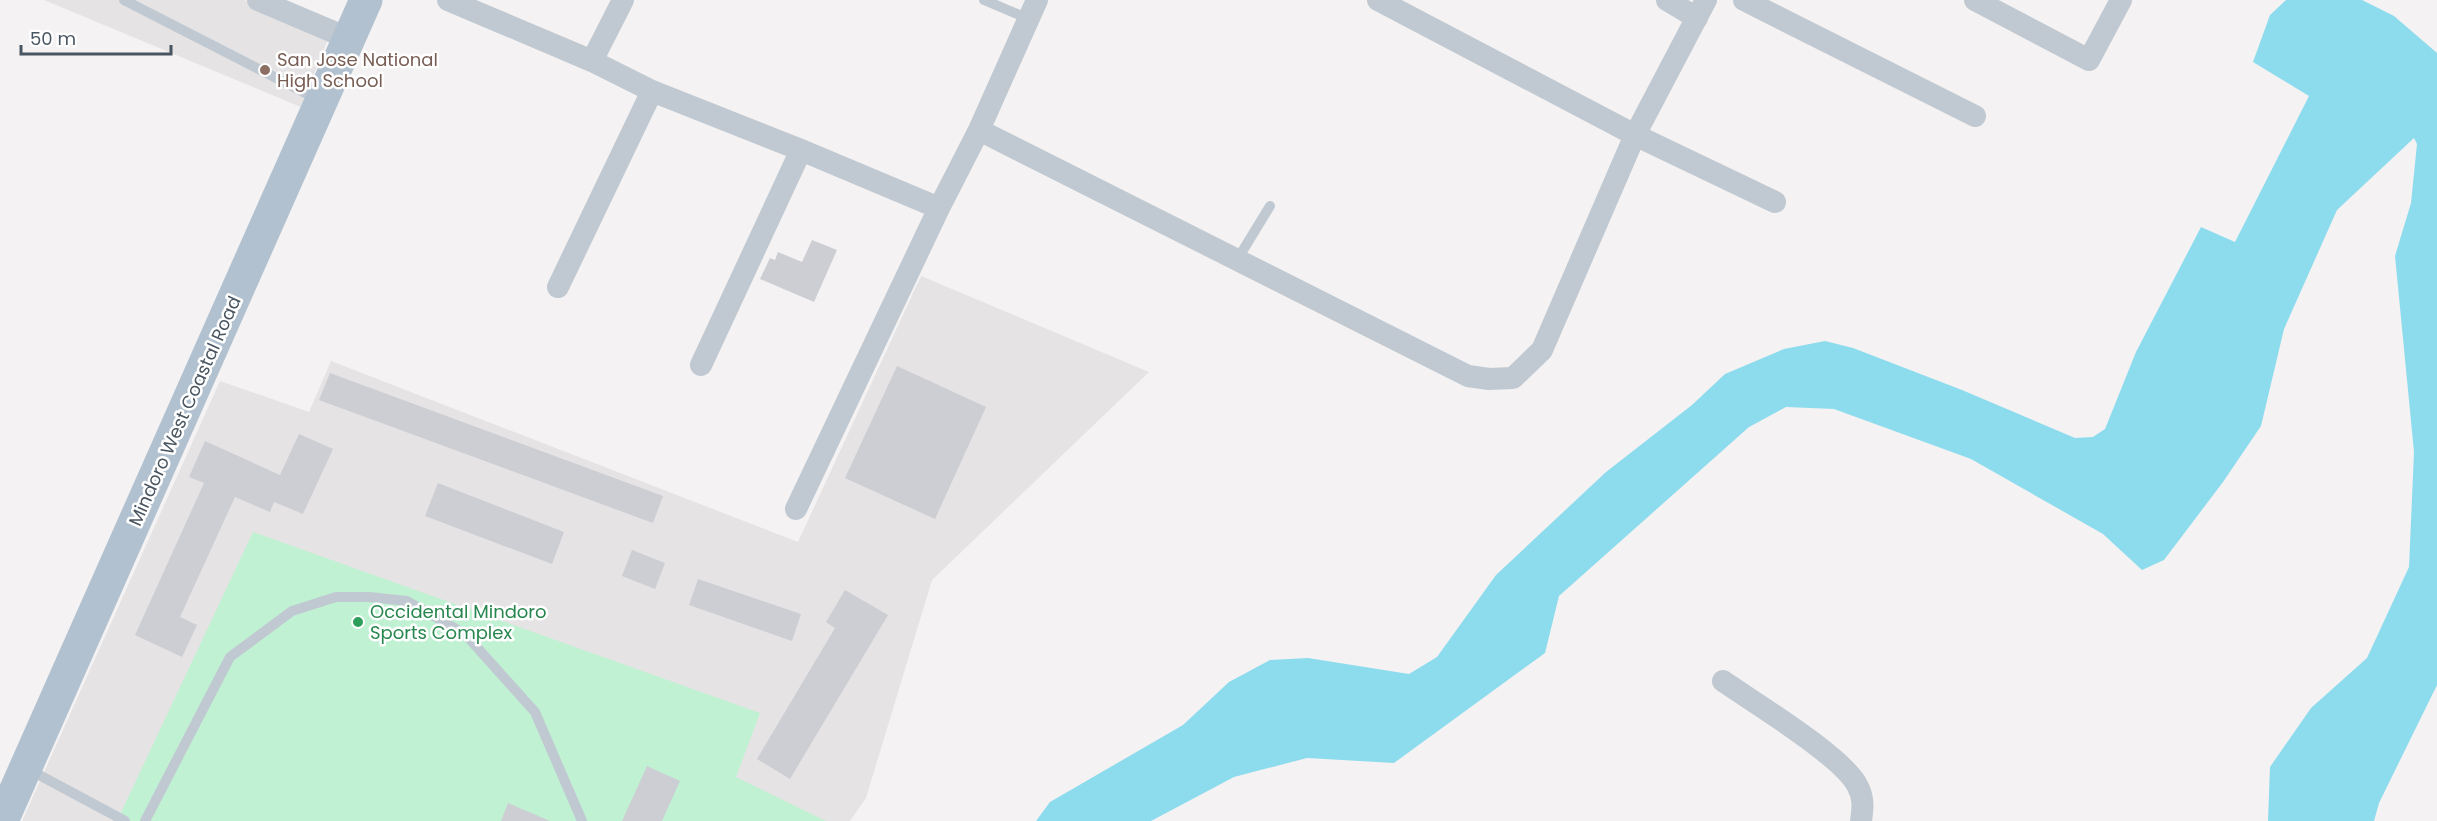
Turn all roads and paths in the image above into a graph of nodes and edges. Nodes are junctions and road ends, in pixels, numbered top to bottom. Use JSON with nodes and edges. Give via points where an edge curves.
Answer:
{"nodes":[{"id":1,"x":124,"y":0,"type":"edge"},
{"id":2,"x":258,"y":0,"type":"edge"},
{"id":3,"x":366,"y":0,"type":"edge"},
{"id":4,"x":448,"y":0,"type":"edge"},
{"id":5,"x":623,"y":0,"type":"edge"},
{"id":6,"x":984,"y":0,"type":"edge"},
{"id":7,"x":1378,"y":0,"type":"edge"},
{"id":8,"x":1667,"y":0,"type":"edge"},
{"id":9,"x":1744,"y":0,"type":"edge"},
{"id":10,"x":2121,"y":0,"type":"edge"},
{"id":11,"x":1985,"y":2,"type":"edge"},
{"id":12,"x":1033,"y":9,"type":"edge"},
{"id":13,"x":1701,"y":9,"type":"edge"},
{"id":14,"x":350,"y":39,"type":"junction"},
{"id":15,"x":592,"y":61,"type":"junction"},
{"id":16,"x":652,"y":91,"type":"junction"},
{"id":17,"x":322,"y":101,"type":"junction"},
{"id":18,"x":1976,"y":116,"type":"dead end"},
{"id":19,"x":979,"y":130,"type":"junction"},
{"id":20,"x":1635,"y":135,"type":"junction"},
{"id":21,"x":801,"y":150,"type":"junction"},
{"id":22,"x":1775,"y":202,"type":"dead end"},
{"id":23,"x":1270,"y":206,"type":"dead end"},
{"id":24,"x":939,"y":208,"type":"junction"},
{"id":25,"x":1237,"y":260,"type":"junction"},
{"id":26,"x":558,"y":287,"type":"dead end"},
{"id":27,"x":700,"y":364,"type":"dead end"},
{"id":28,"x":796,"y":509,"type":"dead end"},
{"id":29,"x":1723,"y":681,"type":"dead end"},
{"id":30,"x":27,"y":769,"type":"junction"},
{"id":31,"x":2,"y":821,"type":"edge"},
{"id":32,"x":125,"y":821,"type":"edge"},
{"id":33,"x":145,"y":821,"type":"edge"},
{"id":34,"x":582,"y":821,"type":"edge"},
{"id":35,"x":1861,"y":821,"type":"edge"}],
"edges":[{"from":1,"to":17,"type":"lane"},
{"from":2,"to":14,"type":"street"},
{"from":3,"to":14,"type":"main road","name":"Mindoro West Coastal Road"},
{"from":4,"to":15,"type":"street"},
{"from":5,"to":15,"type":"street"},
{"from":6,"to":12,"type":"lane"},
{"from":7,"to":20,"type":"street"},
{"from":8,"to":13,"type":"street"},
{"from":9,"to":18,"type":"street"},
{"from":10,"to":11,"type":"street","via":[[2089,60]]},
{"from":12,"to":19,"type":"street"},
{"from":13,"to":20,"type":"street"},
{"from":14,"to":17,"type":"main road","name":"Mindoro West Coastal Road"},
{"from":15,"to":16,"type":"street"},
{"from":16,"to":21,"type":"street"},
{"from":16,"to":26,"type":"street"},
{"from":17,"to":30,"type":"main road","name":"Mindoro West Coastal Road"},
{"from":19,"to":24,"type":"street"},
{"from":19,"to":25,"type":"street"},
{"from":20,"to":22,"type":"street"},
{"from":20,"to":25,"type":"street","via":[[1542,350],[1513,378],[1468,376]]},
{"from":21,"to":24,"type":"street"},
{"from":21,"to":27,"type":"street"},
{"from":23,"to":25,"type":"lane"},
{"from":24,"to":28,"type":"street"},
{"from":29,"to":35,"type":"street","via":[[1809,742],[1856,782],[1863,807]]},
{"from":30,"to":31,"type":"main road","name":"Mindoro West Coastal Road"},
{"from":30,"to":32,"type":"lane"},
{"from":33,"to":34,"type":"lane","via":[[230,657],[292,611],[336,597],[369,597],[407,601],[465,634],[535,712]]}]}
